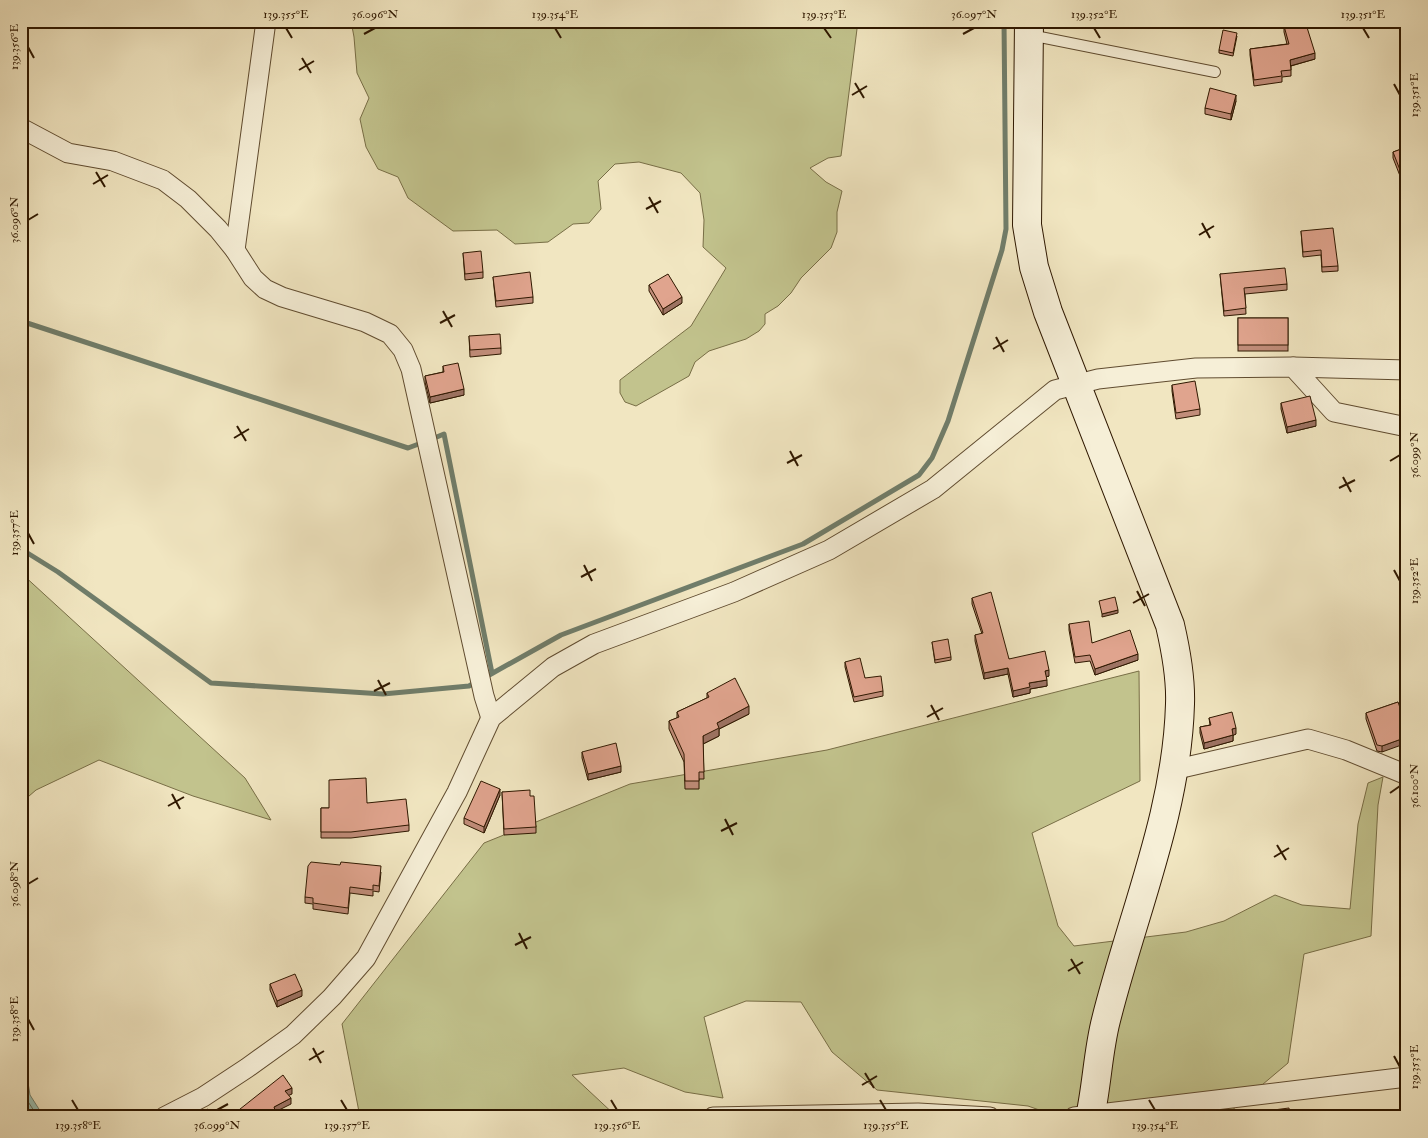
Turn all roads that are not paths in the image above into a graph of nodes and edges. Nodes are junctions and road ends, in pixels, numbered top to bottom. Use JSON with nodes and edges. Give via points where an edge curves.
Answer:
{"nodes":[{"id":1,"x":266,"y":21,"type":"edge"},
{"id":2,"x":1029,"y":28,"type":"edge"},
{"id":3,"x":1215,"y":72,"type":"dead end"},
{"id":4,"x":21,"y":128,"type":"edge"},
{"id":5,"x":235,"y":250,"type":"junction"},
{"id":6,"x":1293,"y":367,"type":"junction"},
{"id":7,"x":1407,"y":370,"type":"edge"},
{"id":8,"x":1076,"y":383,"type":"junction"},
{"id":9,"x":1407,"y":426,"type":"edge"},
{"id":10,"x":491,"y":718,"type":"junction"},
{"id":11,"x":1173,"y":770,"type":"junction"},
{"id":12,"x":1407,"y":775,"type":"edge"},
{"id":13,"x":1407,"y":1077,"type":"edge"},
{"id":14,"x":1085,"y":1116,"type":"edge"},
{"id":15,"x":164,"y":1117,"type":"edge"},
{"id":16,"x":713,"y":1117,"type":"edge"},
{"id":17,"x":990,"y":1117,"type":"edge"}],
"edges":[{"from":1,"to":5,"type":"street"},
{"from":2,"to":3,"type":"lane"},
{"from":2,"to":8,"type":"street","via":[[1027,225],[1034,267]]},
{"from":4,"to":5,"type":"street","via":[[68,153],[113,161],[163,180],[188,199]]},
{"from":5,"to":10,"type":"street","via":[[252,278],[265,289],[365,322],[390,334],[403,350],[411,369]]},
{"from":6,"to":7,"type":"street"},
{"from":6,"to":8,"type":"street","via":[[1196,368]]},
{"from":6,"to":9,"type":"street","via":[[1334,412]]},
{"from":8,"to":10,"type":"street","via":[[1055,390],[933,489],[829,550],[734,592],[594,644],[552,667]]},
{"from":8,"to":11,"type":"street","via":[[1170,625],[1178,663],[1180,704]]},
{"from":10,"to":15,"type":"street","via":[[458,792],[366,958],[332,998],[293,1036],[203,1097]]},
{"from":11,"to":12,"type":"street","via":[[1308,739],[1346,750]]},
{"from":11,"to":14,"type":"street","via":[[1155,857],[1106,1020]]},
{"from":13,"to":14,"type":"street"},
{"from":16,"to":17,"type":"street","via":[[908,1114]]}]}
